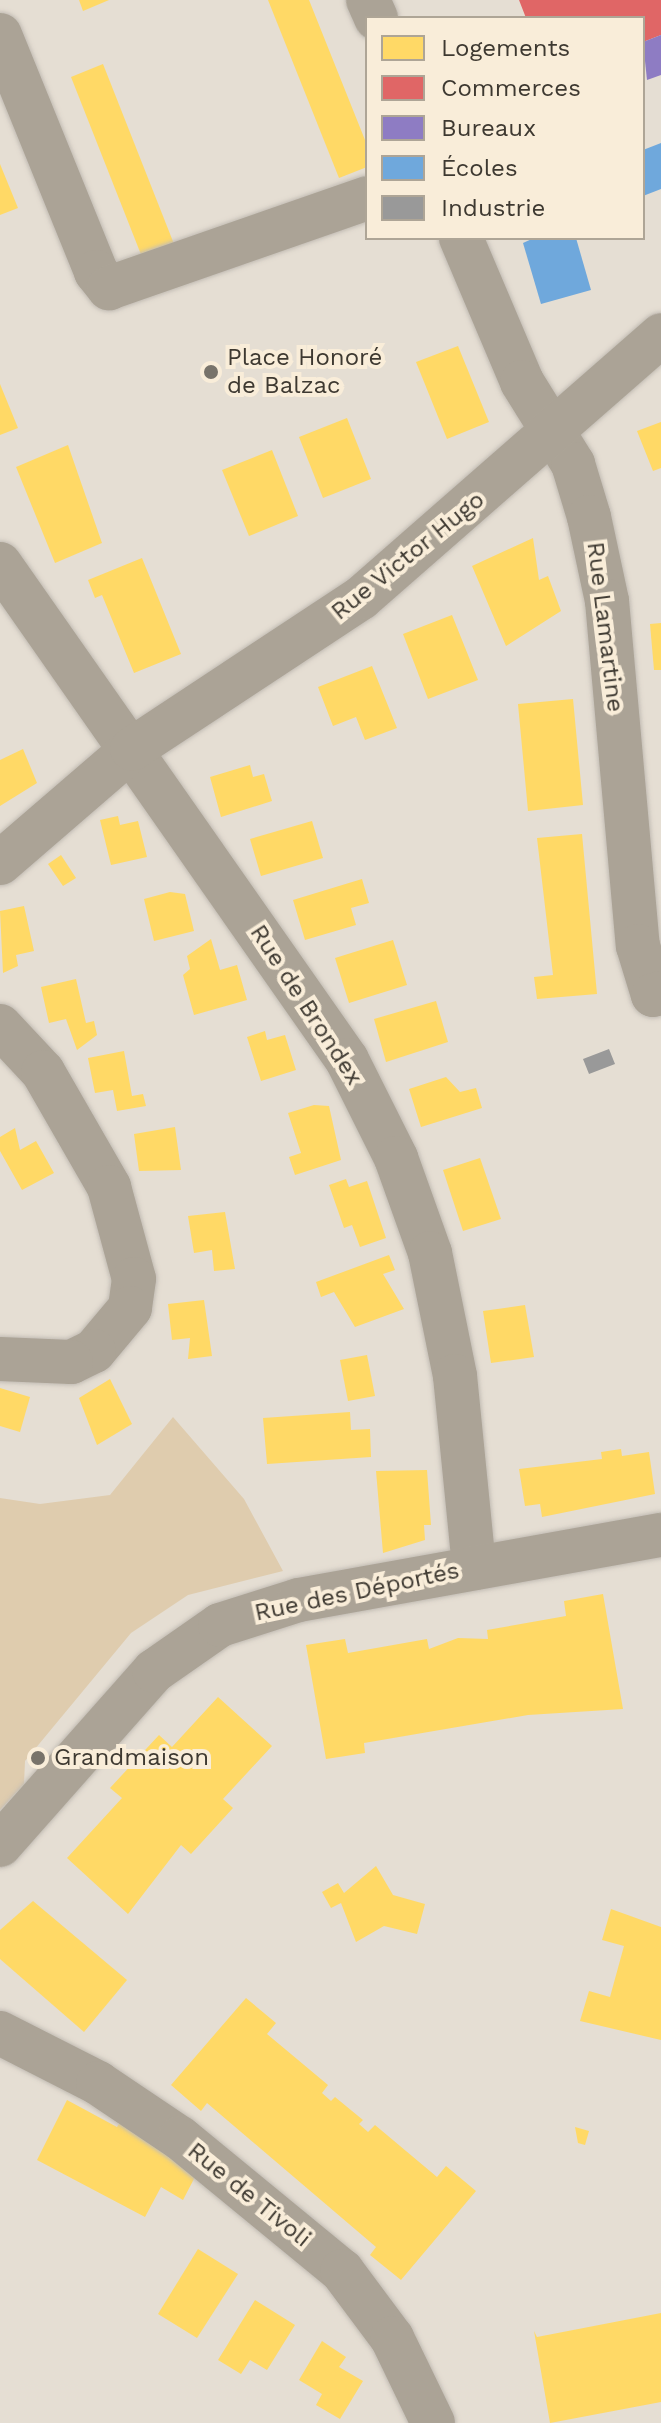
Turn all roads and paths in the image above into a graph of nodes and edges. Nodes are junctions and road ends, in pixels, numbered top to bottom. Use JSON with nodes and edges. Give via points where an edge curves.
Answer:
{"nodes":[{"id":1,"x":0,"y":35,"type":"edge"},
{"id":2,"x":365,"y":199,"type":"edge"},
{"id":3,"x":462,"y":240,"type":"edge"},
{"id":4,"x":661,"y":335,"type":"edge"},
{"id":5,"x":553,"y":433,"type":"junction"},
{"id":6,"x":0,"y":564,"type":"edge"},
{"id":7,"x":132,"y":749,"type":"junction"},
{"id":8,"x":0,"y":863,"type":"edge"},
{"id":9,"x":657,"y":994,"type":"edge"},
{"id":10,"x":0,"y":1026,"type":"edge"},
{"id":11,"x":0,"y":1359,"type":"edge"},
{"id":12,"x":661,"y":1535,"type":"edge"},
{"id":13,"x":474,"y":1568,"type":"junction"},
{"id":14,"x":0,"y":1845,"type":"edge"},
{"id":15,"x":0,"y":2033,"type":"edge"},
{"id":16,"x":433,"y":2423,"type":"edge"}],
"edges":[{"from":1,"to":2,"type":"street","via":[[109,288]]},
{"from":3,"to":5,"type":"street","name":"Rue Lamartine","via":[[522,382]]},
{"from":4,"to":5,"type":"street","name":"Rue Victor Hugo"},
{"from":5,"to":7,"type":"street","name":"Rue Victor Hugo","via":[[361,598]]},
{"from":5,"to":9,"type":"street","name":"Rue Lamartine","via":[[573,464],[607,601],[638,946]]},
{"from":6,"to":7,"type":"street","name":"Rue de Brondex"},
{"from":7,"to":8,"type":"street","name":"Rue Victor Hugo"},
{"from":7,"to":13,"type":"street","name":"Rue de Brondex","via":[[347,1060],[396,1158],[430,1253],[455,1376]]},
{"from":10,"to":11,"type":"street","via":[[43,1072],[109,1187],[134,1279],[130,1308],[94,1351],[71,1362]]},
{"from":12,"to":13,"type":"street","name":"Rue des Déportés"},
{"from":13,"to":14,"type":"street","name":"Rue des Déportés","via":[[299,1600],[209,1632],[154,1671]]},
{"from":15,"to":16,"type":"street","name":"Rue de Tivoli","via":[[98,2083],[180,2138],[342,2271],[400,2351]]}]}
